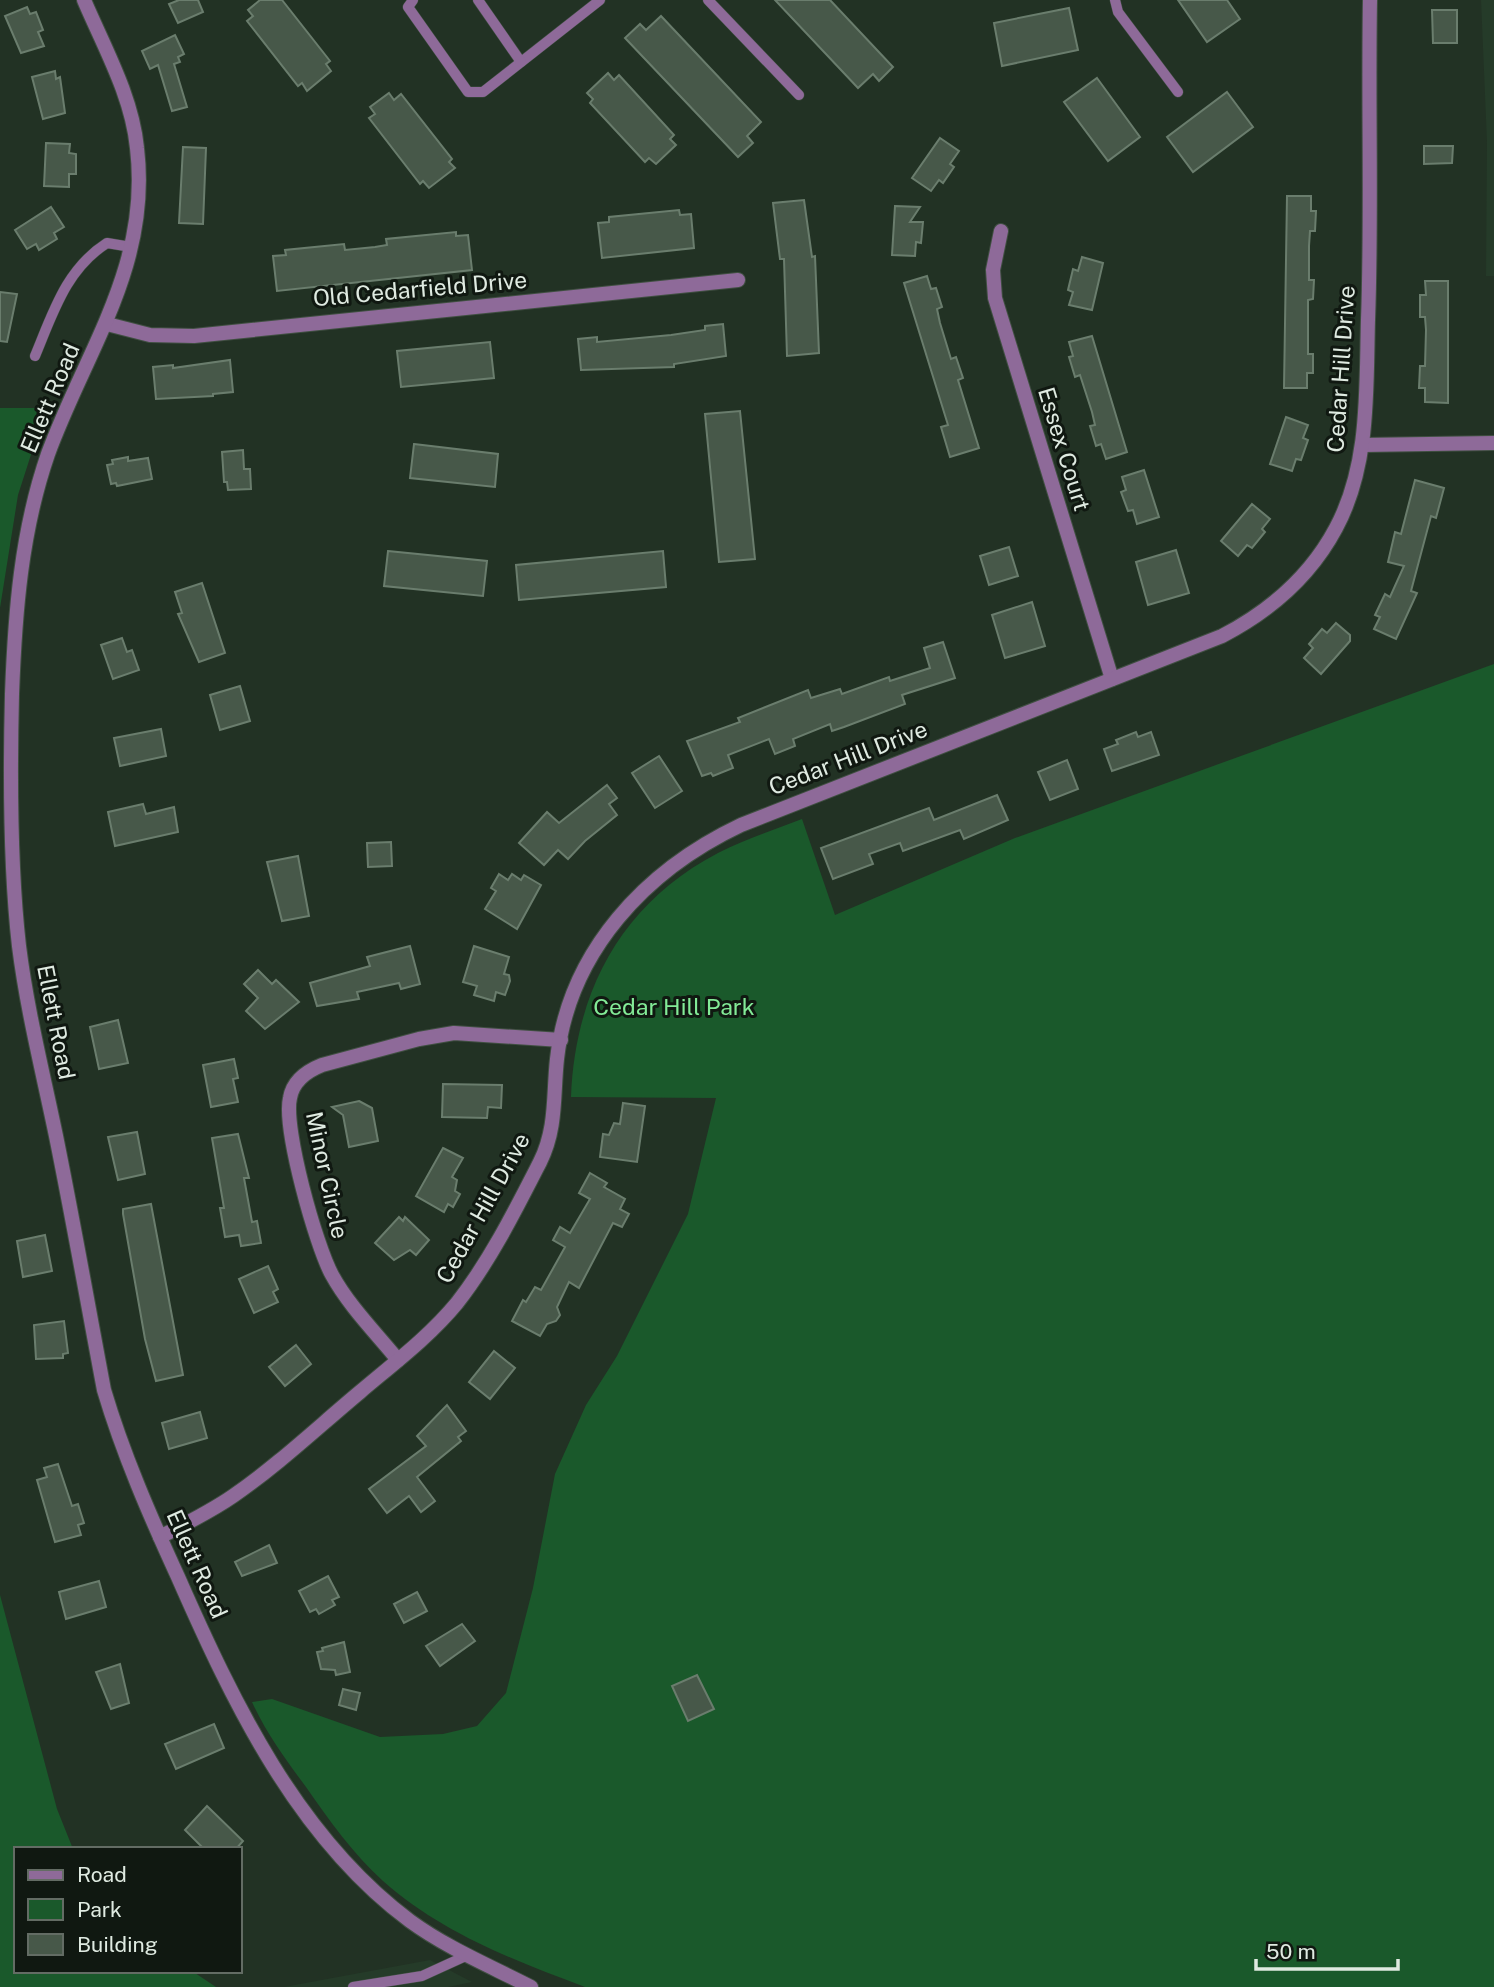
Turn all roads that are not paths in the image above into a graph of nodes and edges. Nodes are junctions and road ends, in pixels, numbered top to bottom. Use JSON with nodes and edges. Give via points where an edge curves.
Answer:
{"nodes":[{"id":1,"x":84,"y":0,"type":"edge"},
{"id":2,"x":412,"y":0,"type":"edge"},
{"id":3,"x":478,"y":0,"type":"edge"},
{"id":4,"x":600,"y":0,"type":"edge"},
{"id":5,"x":708,"y":0,"type":"edge"},
{"id":6,"x":1115,"y":0,"type":"edge"},
{"id":7,"x":1370,"y":0,"type":"edge"},
{"id":8,"x":521,"y":62,"type":"junction"},
{"id":9,"x":1178,"y":92,"type":"dead end"},
{"id":10,"x":799,"y":95,"type":"dead end"},
{"id":11,"x":1001,"y":231,"type":"dead end"},
{"id":12,"x":131,"y":247,"type":"junction"},
{"id":13,"x":737,"y":280,"type":"dead end"},
{"id":14,"x":107,"y":324,"type":"junction"},
{"id":15,"x":35,"y":356,"type":"dead end"},
{"id":16,"x":1494,"y":443,"type":"edge"},
{"id":17,"x":1362,"y":444,"type":"junction"},
{"id":18,"x":1112,"y":679,"type":"junction"},
{"id":19,"x":561,"y":1040,"type":"junction"},
{"id":20,"x":398,"y":1360,"type":"junction"},
{"id":21,"x":160,"y":1537,"type":"junction"},
{"id":22,"x":468,"y":1955,"type":"junction"},
{"id":23,"x":354,"y":1987,"type":"edge"},
{"id":24,"x":531,"y":1987,"type":"edge"}],
"edges":[{"from":1,"to":12,"type":"street","name":"Ellett Road","via":[[127,101],[136,139],[138,208]]},
{"from":2,"to":8,"type":"lane","via":[[408,7],[468,92],[483,92]]},
{"from":3,"to":8,"type":"lane"},
{"from":4,"to":8,"type":"lane"},
{"from":5,"to":10,"type":"lane"},
{"from":6,"to":9,"type":"lane","via":[[1118,12]]},
{"from":7,"to":17,"type":"street","name":"Cedar Hill Drive","via":[[1370,261]]},
{"from":11,"to":18,"type":"street","name":"Essex Court","via":[[993,270],[995,298]]},
{"from":12,"to":14,"type":"street","name":"Ellett Road"},
{"from":12,"to":15,"type":"lane","via":[[107,243],[66,282]]},
{"from":13,"to":14,"type":"street","name":"Old Cedarfield Drive","via":[[194,336],[150,335]]},
{"from":14,"to":21,"type":"street","name":"Ellett Road","via":[[49,453],[21,566],[12,697],[16,911],[25,988],[104,1390]]},
{"from":16,"to":17,"type":"street"},
{"from":17,"to":18,"type":"street","name":"Cedar Hill Drive","via":[[1337,526],[1316,560],[1284,595],[1222,636]]},
{"from":18,"to":19,"type":"street","name":"Cedar Hill Drive","via":[[741,825],[690,851],[637,895],[604,935],[574,990]]},
{"from":19,"to":20,"type":"street","name":"Cedar Hill Drive","via":[[554,1119],[540,1161],[466,1290],[429,1334]]},
{"from":19,"to":20,"type":"street","name":"Minor Circle","via":[[473,1032],[436,1035],[322,1065],[309,1070],[293,1089],[289,1113],[317,1245],[336,1283]]},
{"from":20,"to":21,"type":"street","name":"Cedar Hill Drive","via":[[233,1496]]},
{"from":21,"to":22,"type":"street","name":"Ellett Road","via":[[233,1698],[286,1784],[335,1849],[373,1889],[410,1920]]},
{"from":22,"to":23,"type":"lane","via":[[422,1976]]},
{"from":22,"to":24,"type":"street","name":"Ellett Road"}]}
